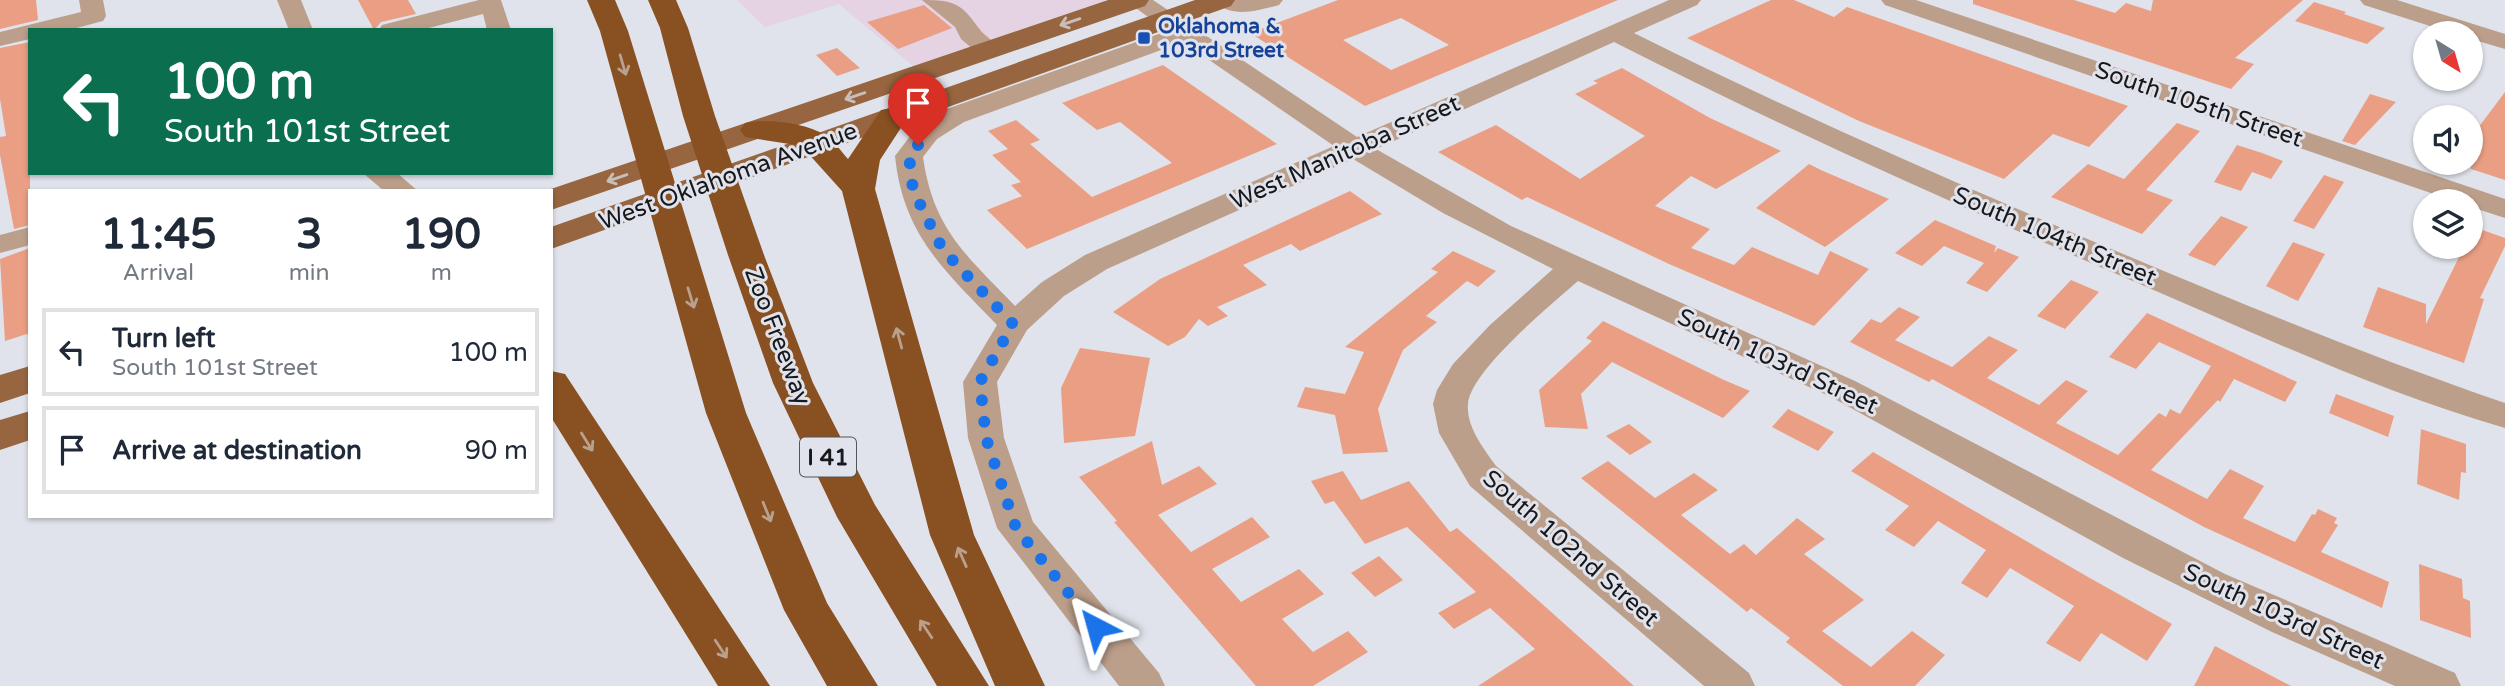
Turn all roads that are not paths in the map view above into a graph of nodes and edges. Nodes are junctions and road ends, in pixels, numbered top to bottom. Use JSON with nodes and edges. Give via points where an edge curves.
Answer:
{"nodes":[{"id":1,"x":91,"y":0,"type":"edge"},
{"id":2,"x":289,"y":0,"type":"edge"},
{"id":3,"x":601,"y":0,"type":"edge"},
{"id":4,"x":662,"y":0,"type":"edge"},
{"id":5,"x":934,"y":0,"type":"edge"},
{"id":6,"x":1136,"y":0,"type":"edge"},
{"id":7,"x":1221,"y":0,"type":"edge"},
{"id":8,"x":1227,"y":0,"type":"edge"},
{"id":9,"x":1271,"y":0,"type":"edge"},
{"id":10,"x":1689,"y":0,"type":"edge"},
{"id":11,"x":1894,"y":0,"type":"edge"},
{"id":12,"x":2372,"y":0,"type":"edge"},
{"id":13,"x":1176,"y":26,"type":"junction"},
{"id":14,"x":47,"y":28,"type":"edge"},
{"id":15,"x":300,"y":28,"type":"edge"},
{"id":16,"x":399,"y":28,"type":"edge"},
{"id":17,"x":498,"y":28,"type":"edge"},
{"id":18,"x":28,"y":32,"type":"edge"},
{"id":19,"x":1614,"y":33,"type":"junction"},
{"id":20,"x":0,"y":39,"type":"edge"},
{"id":21,"x":2505,"y":41,"type":"edge"},
{"id":22,"x":989,"y":50,"type":"junction"},
{"id":23,"x":892,"y":117,"type":"junction"},
{"id":24,"x":756,"y":130,"type":"junction"},
{"id":25,"x":817,"y":144,"type":"junction"},
{"id":26,"x":1356,"y":148,"type":"junction"},
{"id":27,"x":380,"y":175,"type":"edge"},
{"id":28,"x":401,"y":189,"type":"edge"},
{"id":29,"x":858,"y":189,"type":"junction"},
{"id":30,"x":553,"y":199,"type":"edge"},
{"id":31,"x":2505,"y":209,"type":"edge"},
{"id":32,"x":28,"y":237,"type":"edge"},
{"id":33,"x":553,"y":238,"type":"edge"},
{"id":34,"x":0,"y":244,"type":"edge"},
{"id":35,"x":1574,"y":267,"type":"junction"},
{"id":36,"x":1013,"y":324,"type":"junction"},
{"id":37,"x":28,"y":380,"type":"edge"},
{"id":38,"x":553,"y":387,"type":"edge"},
{"id":39,"x":0,"y":389,"type":"edge"},
{"id":40,"x":2505,"y":416,"type":"edge"},
{"id":41,"x":28,"y":426,"type":"edge"},
{"id":42,"x":0,"y":436,"type":"edge"},
{"id":43,"x":744,"y":686,"type":"edge"},
{"id":44,"x":853,"y":686,"type":"edge"},
{"id":45,"x":964,"y":686,"type":"edge"},
{"id":46,"x":1020,"y":686,"type":"edge"},
{"id":47,"x":1144,"y":686,"type":"edge"},
{"id":48,"x":1734,"y":686,"type":"edge"},
{"id":49,"x":2440,"y":686,"type":"edge"}],
"edges":[{"from":1,"to":14,"type":"street","via":[[94,16]]},
{"from":2,"to":15,"type":"street"},
{"from":3,"to":44,"type":"highway","one_way":true,"via":[[726,413],[807,610]]},
{"from":45,"to":4,"type":"highway","name":"Zoo Freeway","number":"I 41","one_way":true,"via":[[911,606],[825,451],[776,339]]},
{"from":5,"to":22,"type":"street","via":[[966,24],[970,34]]},
{"from":6,"to":13,"type":"street","name":"South 103rd Street"},
{"from":6,"to":22,"type":"main road","name":"West Oklahoma Avenue","one_way":true},
{"from":7,"to":13,"type":"main road","name":"West Oklahoma Avenue"},
{"from":8,"to":9,"type":"street","via":[[1247,6]]},
{"from":10,"to":19,"type":"street","name":"West Manitoba Street"},
{"from":11,"to":31,"type":"street","name":"South 105th Street"},
{"from":12,"to":21,"type":"street"},
{"from":13,"to":23,"type":"main road","name":"West Oklahoma Avenue"},
{"from":13,"to":26,"type":"street","name":"South 103rd Street"},
{"from":13,"to":36,"type":"street","name":"West Oklahoma Avenue","via":[[954,116],[927,133],[909,156],[913,190],[943,250]]},
{"from":16,"to":17,"type":"street","via":[[492,4]]},
{"from":18,"to":20,"type":"street"},
{"from":19,"to":26,"type":"street","name":"West Manitoba Street"},
{"from":19,"to":40,"type":"street","name":"South 104th Street","via":[[1765,110],[1907,174],[2257,322]]},
{"from":22,"to":24,"type":"main road","name":"West Oklahoma Avenue","one_way":true},
{"from":23,"to":25,"type":"main road","name":"West Oklahoma Avenue"},
{"from":23,"to":29,"type":"highway","via":[[864,160]]},
{"from":24,"to":25,"type":"highway","via":[[787,132]]},
{"from":24,"to":30,"type":"main road","name":"West Oklahoma Avenue","one_way":true},
{"from":25,"to":29,"type":"highway"},
{"from":25,"to":33,"type":"main road","name":"West Oklahoma Avenue"},
{"from":26,"to":35,"type":"street","name":"South 103rd Street","via":[[1453,207]]},
{"from":26,"to":36,"type":"street","name":"West Manitoba Street","via":[[1096,262],[1053,289]]},
{"from":27,"to":28,"type":"street"},
{"from":46,"to":29,"type":"highway","one_way":true,"via":[[952,535]]},
{"from":32,"to":34,"type":"street"},
{"from":35,"to":48,"type":"street","name":"South 102nd Street","via":[[1465,368],[1449,401],[1455,434],[1483,476]]},
{"from":35,"to":49,"type":"street","name":"South 103rd Street","via":[[1841,388],[2139,548],[2319,636]]},
{"from":36,"to":47,"type":"street","name":"West Manitoba Street","via":[[980,382],[986,438],[1016,528]]},
{"from":37,"to":39,"type":"main road"},
{"from":38,"to":43,"type":"highway","one_way":true},
{"from":41,"to":42,"type":"main road"}]}
